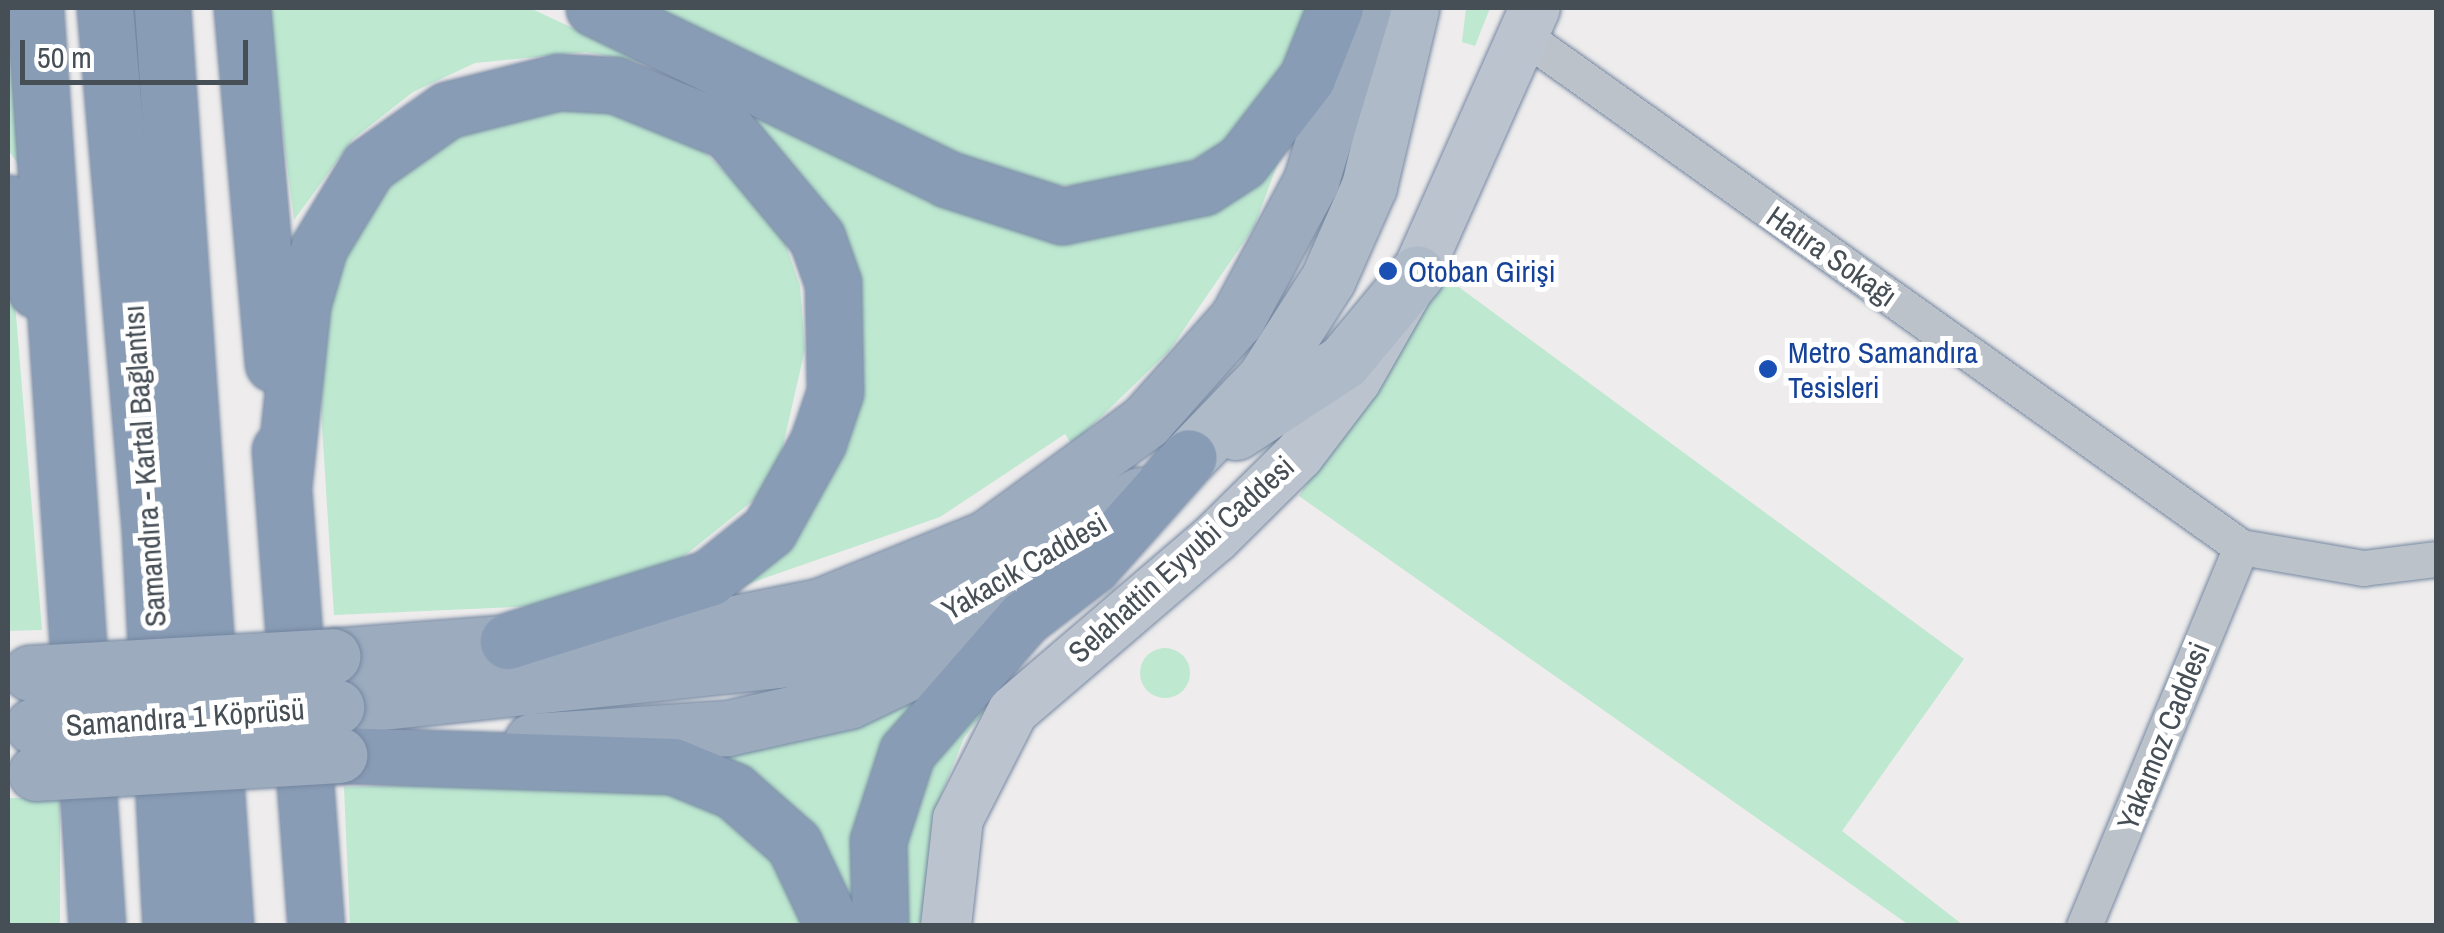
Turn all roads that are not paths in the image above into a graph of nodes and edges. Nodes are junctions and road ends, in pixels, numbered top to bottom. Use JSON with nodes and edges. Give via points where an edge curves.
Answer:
{"nodes":[{"id":1,"x":35,"y":8,"type":"edge"},
{"id":2,"x":105,"y":8,"type":"edge"},
{"id":3,"x":162,"y":8,"type":"edge"},
{"id":4,"x":242,"y":8,"type":"edge"},
{"id":5,"x":594,"y":8,"type":"edge"},
{"id":6,"x":1335,"y":8,"type":"edge"},
{"id":7,"x":1363,"y":8,"type":"edge"},
{"id":8,"x":1411,"y":8,"type":"edge"},
{"id":9,"x":1528,"y":21,"type":"edge"},
{"id":10,"x":8,"y":202,"type":"edge"},
{"id":11,"x":1417,"y":273,"type":"junction"},
{"id":12,"x":68,"y":450,"type":"junction"},
{"id":13,"x":1189,"y":457,"type":"junction"},
{"id":14,"x":283,"y":487,"type":"junction"},
{"id":15,"x":2241,"y":547,"type":"junction"},
{"id":16,"x":2436,"y":559,"type":"edge"},
{"id":17,"x":1024,"y":618,"type":"junction"},
{"id":18,"x":508,"y":641,"type":"junction"},
{"id":19,"x":15,"y":673,"type":"edge"},
{"id":20,"x":336,"y":706,"type":"junction"},
{"id":21,"x":18,"y":756,"type":"edge"},
{"id":22,"x":318,"y":910,"type":"edge"},
{"id":23,"x":95,"y":913,"type":"edge"},
{"id":24,"x":170,"y":926,"type":"edge"},
{"id":25,"x":225,"y":926,"type":"edge"},
{"id":26,"x":833,"y":926,"type":"edge"},
{"id":27,"x":880,"y":926,"type":"edge"},
{"id":28,"x":946,"y":926,"type":"edge"},
{"id":29,"x":2084,"y":926,"type":"edge"}],
"edges":[{"from":1,"to":12,"type":"highway"},
{"from":2,"to":24,"type":"highway","name":"Samandıra - Kartal Bağlantısı","via":[[150,530]]},
{"from":3,"to":25,"type":"highway","name":"Samandıra - Kartal Bağlantısı"},
{"from":4,"to":14,"type":"highway"},
{"from":5,"to":6,"type":"highway","via":[[947,179],[1062,216],[1203,187],[1242,162],[1307,78]]},
{"from":7,"to":18,"type":"highway","name":"Yakacık Caddesi","via":[[1327,137],[1264,276],[1196,371],[1080,474],[928,569],[820,606],[720,626]]},
{"from":8,"to":13,"type":"main road","name":"Yakacık Caddesi","via":[[1369,186],[1328,279],[1264,379]]},
{"from":9,"to":11,"type":"main road","name":"Selahattin Eyyubi Caddesi"},
{"from":9,"to":15,"type":"street","name":"Hatıra Sokağı"},
{"from":10,"to":12,"type":"highway","via":[[30,259]]},
{"from":11,"to":13,"type":"main road","via":[[1344,362],[1283,408]]},
{"from":11,"to":28,"type":"main road","name":"Selahattin Eyyubi Caddesi","via":[[1374,353],[1300,455],[1013,711],[958,820]]},
{"from":12,"to":23,"type":"highway"},
{"from":13,"to":17,"type":"highway","via":[[1093,565]]},
{"from":13,"to":20,"type":"highway","name":"Yakacık Caddesi","via":[[1089,533],[981,595],[834,654]]},
{"from":14,"to":18,"type":"highway","via":[[302,306],[319,246],[368,166],[447,110],[558,82],[644,94],[728,131],[817,238],[832,282],[835,392],[818,442],[769,530],[709,578]]},
{"from":14,"to":22,"type":"highway"},
{"from":15,"to":16,"type":"street","via":[[2363,568]]},
{"from":15,"to":29,"type":"street","name":"Yakamoz Caddesi"},
{"from":17,"to":20,"type":"highway","via":[[931,668],[788,716]]},
{"from":17,"to":27,"type":"highway","via":[[935,712],[888,793],[875,877]]},
{"from":18,"to":20,"type":"highway","name":"Yakacık Caddesi"},
{"from":19,"to":20,"type":"highway","name":"Samandıra 1 Köprüsü","bridge":true},
{"from":20,"to":21,"type":"highway","bridge":true},
{"from":20,"to":26,"type":"highway","via":[[674,766],[734,791],[794,844]]}]}
